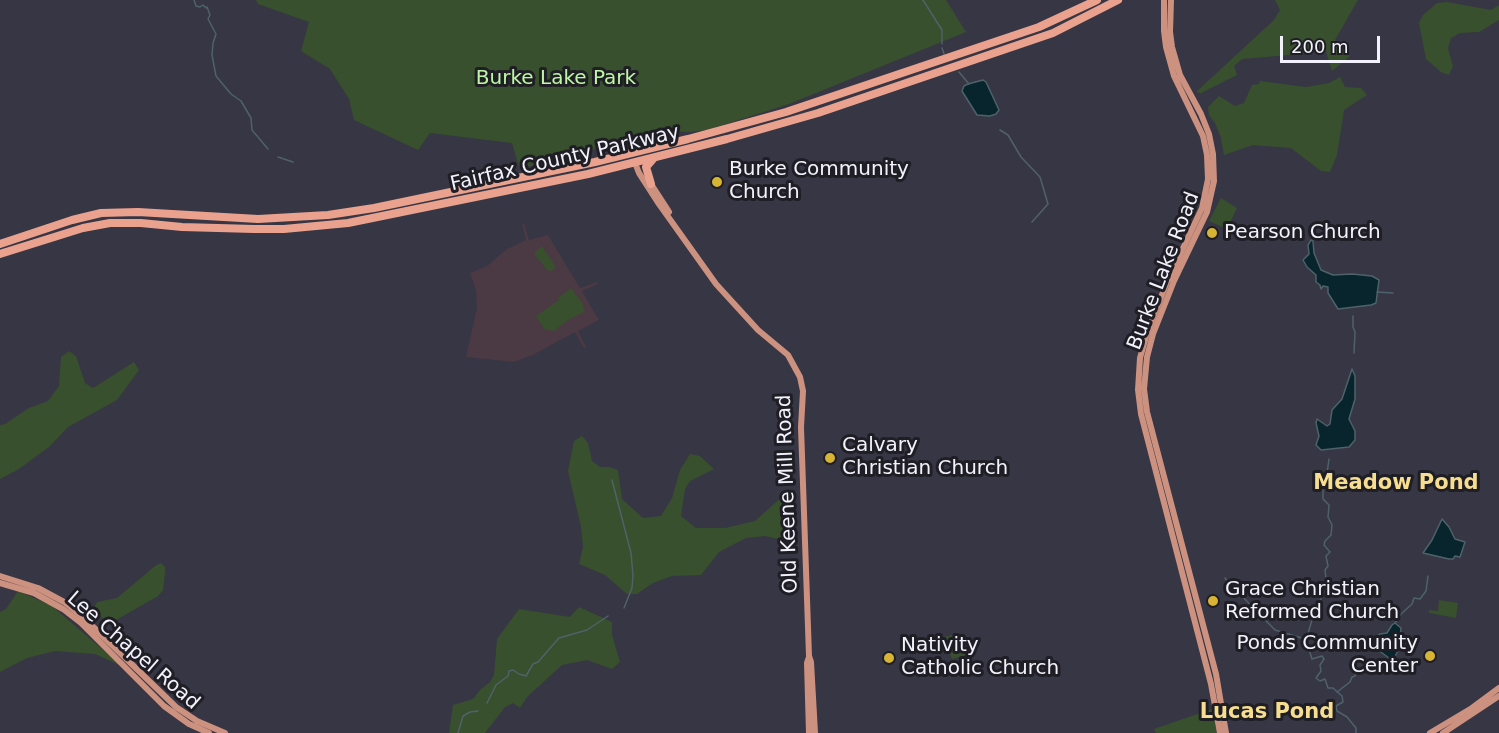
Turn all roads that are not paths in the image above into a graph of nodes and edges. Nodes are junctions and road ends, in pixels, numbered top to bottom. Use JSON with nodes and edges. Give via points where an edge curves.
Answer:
{"nodes":[{"id":1,"x":1097,"y":0,"type":"edge"},
{"id":2,"x":1119,"y":0,"type":"edge"},
{"id":3,"x":1164,"y":0,"type":"edge"},
{"id":4,"x":1171,"y":0,"type":"edge"},
{"id":5,"x":629,"y":154,"type":"junction"},
{"id":6,"x":657,"y":158,"type":"junction"},
{"id":7,"x":635,"y":163,"type":"junction"},
{"id":8,"x":651,"y":184,"type":"junction"},
{"id":9,"x":679,"y":231,"type":"junction"},
{"id":10,"x":0,"y":244,"type":"edge"},
{"id":11,"x":0,"y":254,"type":"edge"},
{"id":12,"x":0,"y":576,"type":"edge"},
{"id":13,"x":0,"y":583,"type":"edge"},
{"id":14,"x":809,"y":656,"type":"junction"},
{"id":15,"x":1499,"y":688,"type":"edge"},
{"id":16,"x":1499,"y":696,"type":"edge"},
{"id":17,"x":209,"y":733,"type":"edge"},
{"id":18,"x":225,"y":733,"type":"edge"},
{"id":19,"x":809,"y":733,"type":"edge"},
{"id":20,"x":815,"y":733,"type":"edge"},
{"id":21,"x":1220,"y":733,"type":"edge"},
{"id":22,"x":1226,"y":733,"type":"edge"},
{"id":23,"x":1430,"y":733,"type":"edge"},
{"id":24,"x":1443,"y":733,"type":"edge"}],
"edges":[{"from":1,"to":5,"type":"highway","name":"Fairfax County Parkway","via":[[1047,24],[955,57],[786,112]]},
{"from":2,"to":6,"type":"highway","name":"Fairfax County Parkway","via":[[1061,30],[972,62]]},
{"from":3,"to":21,"type":"main road","name":"Burke Lake Road","via":[[1170,64],[1203,136],[1208,179],[1202,208],[1167,282],[1143,346],[1138,390]]},
{"from":4,"to":22,"type":"main road","name":"Burke Lake Road","via":[[1172,47],[1209,134],[1214,181],[1207,212],[1153,334],[1144,389],[1216,674]]},
{"from":5,"to":7,"type":"main road","name":"Old Keene Mill Road"},
{"from":5,"to":10,"type":"highway","name":"Fairfax County Parkway","via":[[352,212],[265,219],[101,213]]},
{"from":6,"to":7,"type":"highway","name":"Fairfax County Parkway"},
{"from":6,"to":8,"type":"highway","via":[[646,167]]},
{"from":7,"to":8,"type":"main road","name":"Old Keene Mill Road"},
{"from":7,"to":9,"type":"main road","name":"Old Keene Mill Road"},
{"from":7,"to":11,"type":"highway","name":"Fairfax County Parkway","via":[[348,223],[245,229],[110,223]]},
{"from":8,"to":9,"type":"main road","name":"Old Keene Mill Road"},
{"from":9,"to":14,"type":"main road","name":"Old Keene Mill Road","via":[[728,298],[788,355],[800,377]]},
{"from":12,"to":18,"type":"main road","name":"Lee Chapel Road","via":[[38,588],[64,602],[176,707]]},
{"from":13,"to":17,"type":"main road","name":"Lee Chapel Road","via":[[34,593],[68,612],[172,712]]},
{"from":14,"to":19,"type":"main road","name":"Old Keene Mill Road"},
{"from":14,"to":20,"type":"main road","name":"Old Keene Mill Road"},
{"from":15,"to":23,"type":"main road"},
{"from":16,"to":24,"type":"main road"}]}
